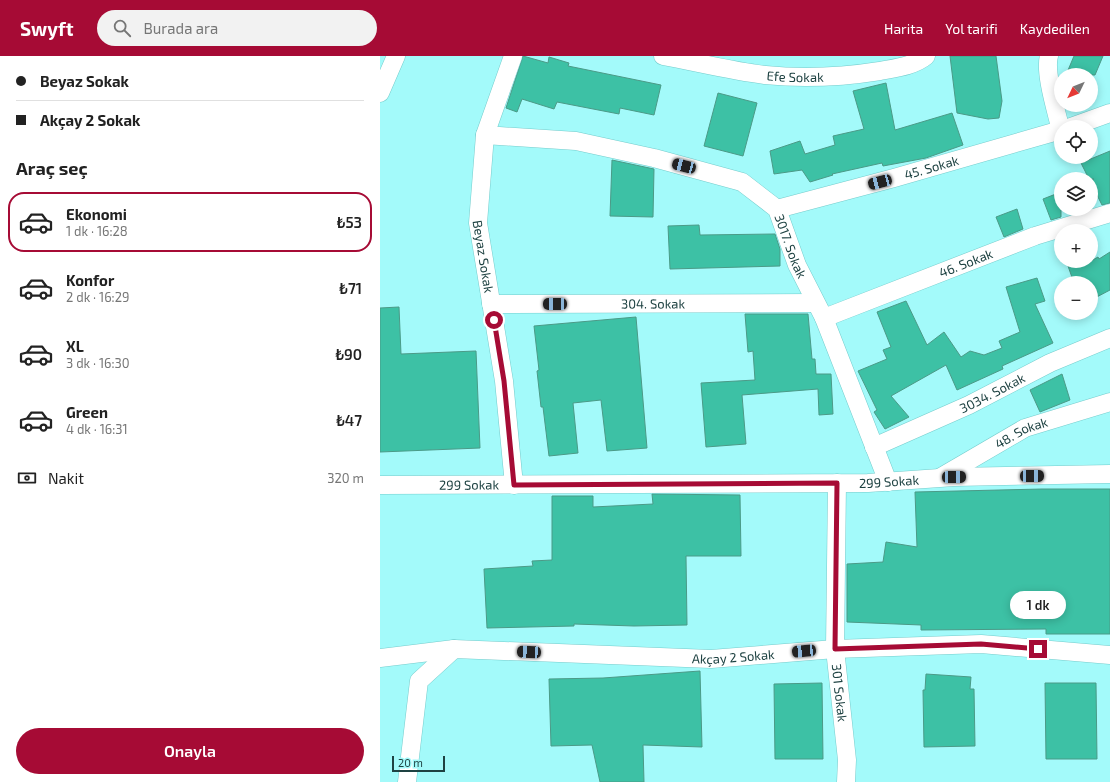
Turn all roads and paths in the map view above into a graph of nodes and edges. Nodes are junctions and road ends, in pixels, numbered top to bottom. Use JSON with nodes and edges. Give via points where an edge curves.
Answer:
{"nodes":[{"id":1,"x":396,"y":56,"type":"edge"},
{"id":2,"x":513,"y":56,"type":"edge"},
{"id":3,"x":663,"y":56,"type":"edge"},
{"id":4,"x":926,"y":56,"type":"edge"},
{"id":5,"x":1050,"y":56,"type":"edge"},
{"id":6,"x":380,"y":93,"type":"edge"},
{"id":7,"x":1110,"y":113,"type":"edge"},
{"id":8,"x":1059,"y":120,"type":"edge"},
{"id":9,"x":1090,"y":120,"type":"edge"},
{"id":10,"x":1054,"y":132,"type":"edge"},
{"id":11,"x":485,"y":135,"type":"junction"},
{"id":12,"x":777,"y":208,"type":"junction"},
{"id":13,"x":1110,"y":213,"type":"edge"},
{"id":14,"x":815,"y":303,"type":"junction"},
{"id":15,"x":491,"y":304,"type":"junction"},
{"id":16,"x":824,"y":318,"type":"junction"},
{"id":17,"x":1110,"y":338,"type":"edge"},
{"id":18,"x":1110,"y":402,"type":"edge"},
{"id":19,"x":874,"y":448,"type":"junction"},
{"id":20,"x":1110,"y":474,"type":"edge"},
{"id":21,"x":939,"y":478,"type":"junction"},
{"id":22,"x":888,"y":482,"type":"junction"},
{"id":23,"x":837,"y":483,"type":"junction"},
{"id":24,"x":380,"y":485,"type":"edge"},
{"id":25,"x":514,"y":485,"type":"junction"},
{"id":26,"x":454,"y":648,"type":"junction"},
{"id":27,"x":835,"y":649,"type":"junction"},
{"id":28,"x":1110,"y":655,"type":"edge"},
{"id":29,"x":380,"y":658,"type":"edge"},
{"id":30,"x":407,"y":782,"type":"edge"},
{"id":31,"x":846,"y":782,"type":"edge"}],
"edges":[{"from":1,"to":6,"type":"street"},
{"from":2,"to":11,"type":"street","name":"Beyaz Sokak"},
{"from":3,"to":4,"type":"street","name":"Efe Sokak","via":[[764,75],[832,77],[901,67]]},
{"from":5,"to":8,"type":"street","via":[[1050,81]]},
{"from":7,"to":9,"type":"street"},
{"from":10,"to":12,"type":"street","name":"45. Sokak","via":[[894,178]]},
{"from":11,"to":12,"type":"street","name":"3017. Sokak","via":[[576,141],[654,158],[742,182]]},
{"from":11,"to":15,"type":"street","name":"Beyaz Sokak","via":[[478,223]]},
{"from":12,"to":14,"type":"street","name":"3017. Sokak","via":[[797,265]]},
{"from":13,"to":16,"type":"street","name":"46. Sokak","via":[[1035,236]]},
{"from":14,"to":15,"type":"street","name":"304. Sokak"},
{"from":14,"to":16,"type":"street","name":"3017. Sokak"},
{"from":15,"to":25,"type":"street","name":"Beyaz Sokak","via":[[504,381]]},
{"from":16,"to":19,"type":"street","name":"3017. Sokak"},
{"from":17,"to":19,"type":"street","name":"3034. Sokak","via":[[1050,363],[969,405]]},
{"from":18,"to":21,"type":"street","name":"48. Sokak","via":[[1025,428]]},
{"from":19,"to":22,"type":"street","name":"3017. Sokak"},
{"from":20,"to":21,"type":"street","name":"299 Sokak"},
{"from":21,"to":22,"type":"street","name":"299 Sokak"},
{"from":22,"to":23,"type":"street","name":"299 Sokak"},
{"from":23,"to":25,"type":"street","name":"299 Sokak"},
{"from":23,"to":27,"type":"street","name":"301 Sokak"},
{"from":24,"to":25,"type":"street","name":"299 Sokak"},
{"from":26,"to":27,"type":"street","name":"Akçay 2 Sokak","via":[[710,659]]},
{"from":26,"to":29,"type":"street","name":"Akçay 2 Sokak"},
{"from":26,"to":30,"type":"street","via":[[419,681]]},
{"from":27,"to":28,"type":"street","name":"Akçay 2 Sokak","via":[[981,644]]},
{"from":27,"to":31,"type":"street","name":"301 Sokak","via":[[847,760]]}]}
